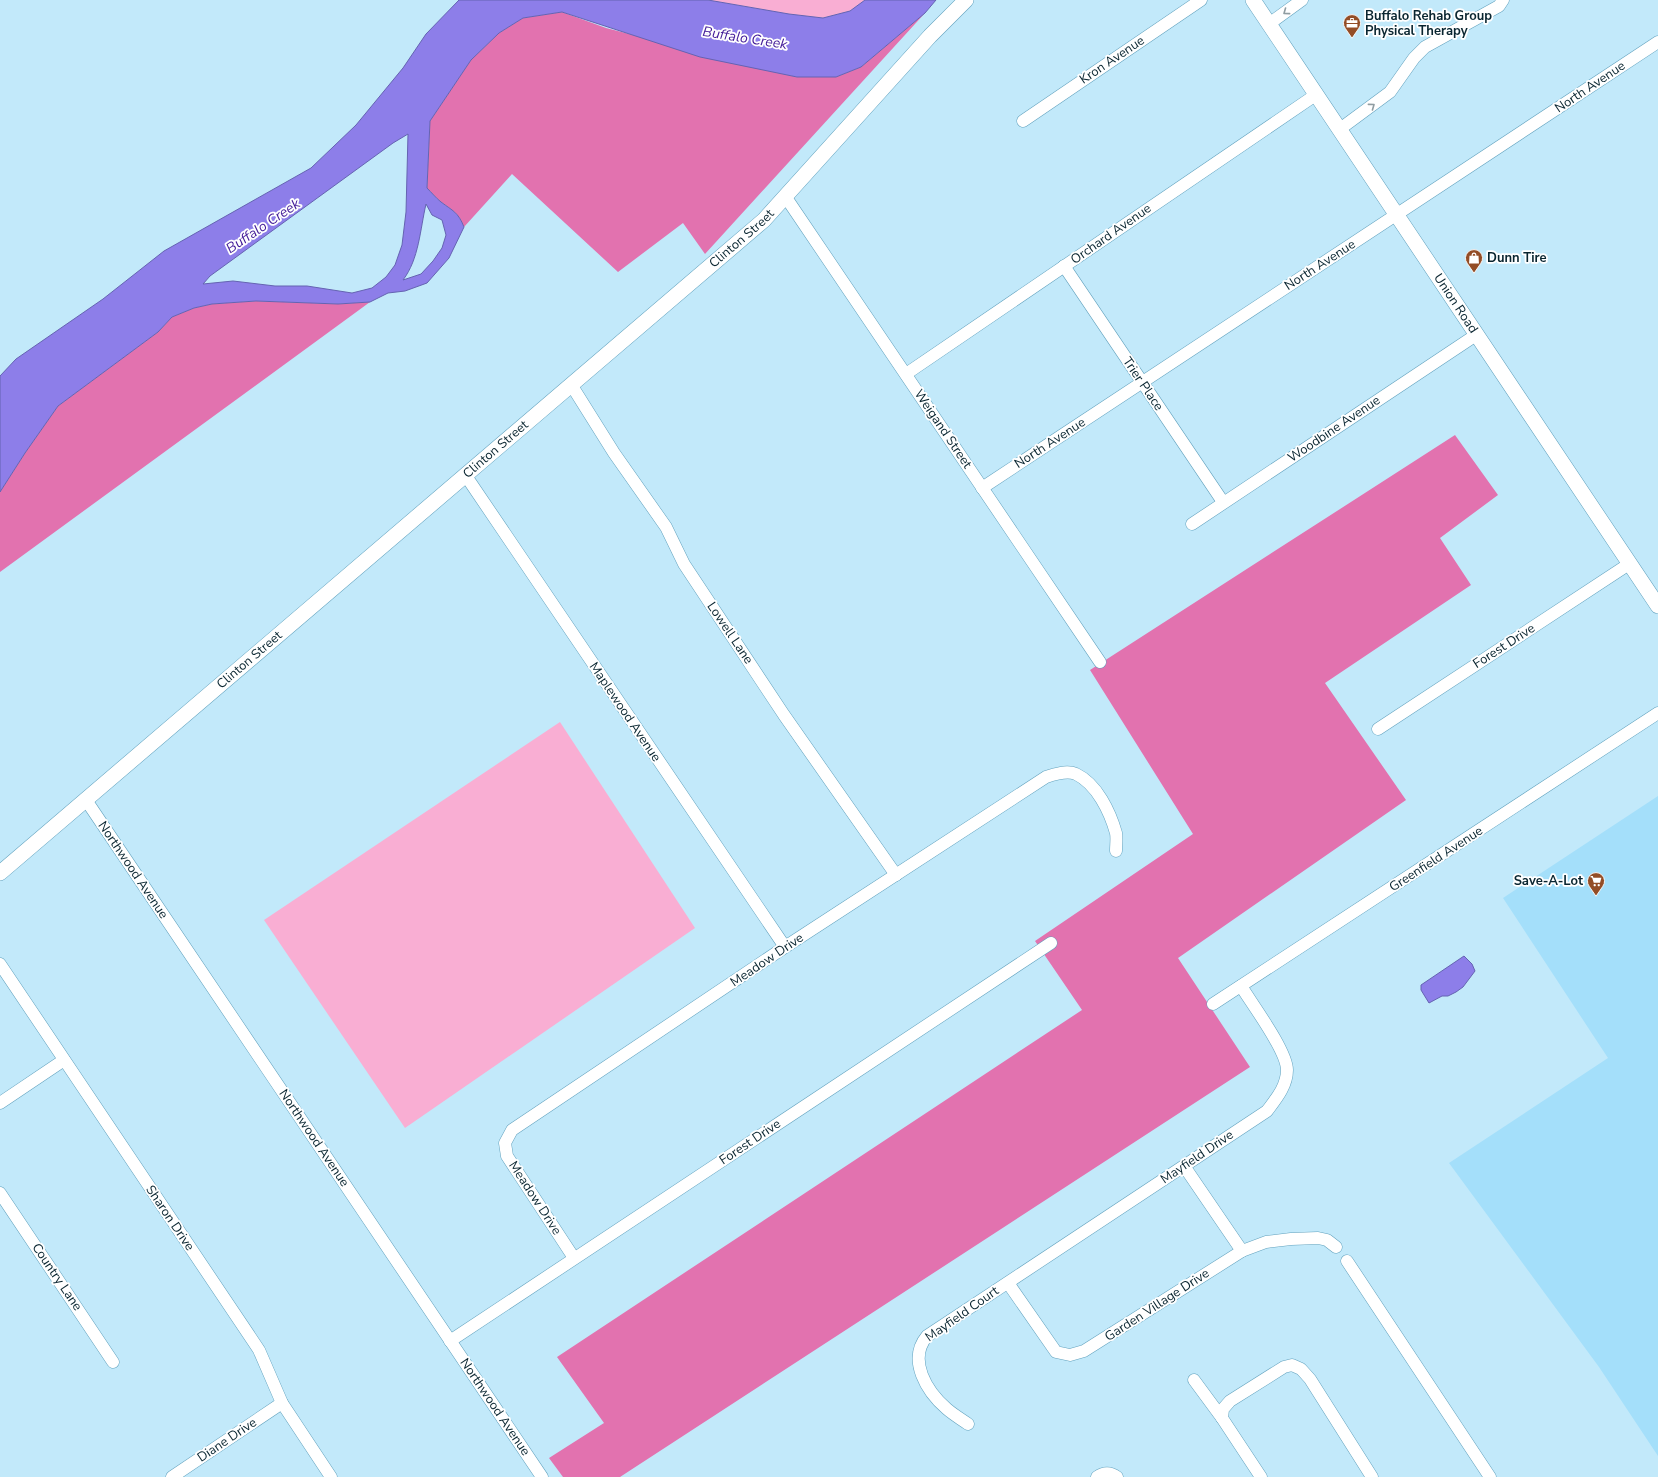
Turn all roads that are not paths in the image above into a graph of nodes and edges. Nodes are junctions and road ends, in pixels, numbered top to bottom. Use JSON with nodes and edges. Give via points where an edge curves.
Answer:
{"nodes":[{"id":1,"x":966,"y":0,"type":"edge"},
{"id":2,"x":1201,"y":0,"type":"edge"},
{"id":3,"x":1253,"y":0,"type":"edge"},
{"id":4,"x":1302,"y":0,"type":"edge"},
{"id":5,"x":1503,"y":0,"type":"edge"},
{"id":6,"x":1269,"y":24,"type":"junction"},
{"id":7,"x":1658,"y":42,"type":"edge"},
{"id":8,"x":1317,"y":94,"type":"junction"},
{"id":9,"x":1023,"y":121,"type":"dead end"},
{"id":10,"x":1340,"y":128,"type":"junction"},
{"id":11,"x":785,"y":196,"type":"junction"},
{"id":12,"x":1397,"y":215,"type":"junction"},
{"id":13,"x":1064,"y":266,"type":"junction"},
{"id":14,"x":1476,"y":335,"type":"junction"},
{"id":15,"x":906,"y":374,"type":"junction"},
{"id":16,"x":1142,"y":383,"type":"junction"},
{"id":17,"x":572,"y":386,"type":"junction"},
{"id":18,"x":466,"y":476,"type":"junction"},
{"id":19,"x":982,"y":488,"type":"junction"},
{"id":20,"x":1224,"y":502,"type":"junction"},
{"id":21,"x":1192,"y":524,"type":"dead end"},
{"id":22,"x":1629,"y":564,"type":"junction"},
{"id":23,"x":1658,"y":606,"type":"edge"},
{"id":24,"x":1100,"y":662,"type":"dead end"},
{"id":25,"x":1658,"y":713,"type":"edge"},
{"id":26,"x":1378,"y":729,"type":"dead end"},
{"id":27,"x":86,"y":800,"type":"junction"},
{"id":28,"x":1116,"y":851,"type":"dead end"},
{"id":29,"x":0,"y":873,"type":"edge"},
{"id":30,"x":896,"y":875,"type":"junction"},
{"id":31,"x":1051,"y":943,"type":"dead end"},
{"id":32,"x":786,"y":947,"type":"junction"},
{"id":33,"x":0,"y":964,"type":"edge"},
{"id":34,"x":1241,"y":986,"type":"junction"},
{"id":35,"x":1213,"y":1004,"type":"dead end"},
{"id":36,"x":64,"y":1060,"type":"junction"},
{"id":37,"x":0,"y":1103,"type":"edge"},
{"id":38,"x":1184,"y":1166,"type":"junction"},
{"id":39,"x":0,"y":1193,"type":"edge"},
{"id":40,"x":1336,"y":1247,"type":"dead end"},
{"id":41,"x":1242,"y":1251,"type":"junction"},
{"id":42,"x":574,"y":1258,"type":"junction"},
{"id":43,"x":1347,"y":1261,"type":"dead end"},
{"id":44,"x":1008,"y":1282,"type":"junction"},
{"id":45,"x":450,"y":1340,"type":"junction"},
{"id":46,"x":114,"y":1362,"type":"dead end"},
{"id":47,"x":1194,"y":1380,"type":"dead end"},
{"id":48,"x":282,"y":1403,"type":"junction"},
{"id":49,"x":1222,"y":1418,"type":"junction"},
{"id":50,"x":968,"y":1424,"type":"dead end"},
{"id":51,"x":1368,"y":1475,"type":"edge"},
{"id":52,"x":172,"y":1477,"type":"edge"},
{"id":53,"x":330,"y":1477,"type":"edge"},
{"id":54,"x":542,"y":1477,"type":"edge"},
{"id":55,"x":1096,"y":1477,"type":"edge"},
{"id":56,"x":1117,"y":1477,"type":"edge"},
{"id":57,"x":1261,"y":1477,"type":"edge"},
{"id":58,"x":1490,"y":1477,"type":"edge"}],
"edges":[{"from":1,"to":11,"type":"main road","name":"Clinton Street","via":[[930,36]]},
{"from":2,"to":9,"type":"street","name":"Kron Avenue"},
{"from":3,"to":6,"type":"main road","name":"Union Road"},
{"from":4,"to":6,"type":"street","one_way":true},
{"from":10,"to":5,"type":"street","one_way":true,"via":[[1390,92],[1425,47],[1498,6]]},
{"from":6,"to":8,"type":"main road","name":"Union Road"},
{"from":7,"to":12,"type":"street","name":"North Avenue"},
{"from":8,"to":10,"type":"main road","name":"Union Road"},
{"from":8,"to":13,"type":"street","name":"Orchard Avenue"},
{"from":10,"to":12,"type":"main road","name":"Union Road"},
{"from":11,"to":15,"type":"street","name":"Weigand Street"},
{"from":11,"to":17,"type":"main road","name":"Clinton Street","via":[[764,220]]},
{"from":12,"to":14,"type":"main road","name":"Union Road"},
{"from":12,"to":16,"type":"street","name":"North Avenue"},
{"from":13,"to":15,"type":"street","name":"Orchard Avenue"},
{"from":13,"to":16,"type":"street","name":"Trier Place"},
{"from":14,"to":20,"type":"street","name":"Woodbine Avenue"},
{"from":14,"to":22,"type":"main road","name":"Union Road"},
{"from":15,"to":19,"type":"street","name":"Weigand Street"},
{"from":16,"to":19,"type":"street","name":"North Avenue"},
{"from":16,"to":20,"type":"street","name":"Trier Place"},
{"from":17,"to":18,"type":"main road","name":"Clinton Street"},
{"from":17,"to":30,"type":"street","name":"Lowell Lane","via":[[614,453],[666,527],[684,564],[784,715]]},
{"from":18,"to":27,"type":"main road","name":"Clinton Street"},
{"from":18,"to":32,"type":"street","name":"Maplewood Avenue"},
{"from":19,"to":24,"type":"street","name":"Weigand Street"},
{"from":20,"to":21,"type":"street","name":"Woodbine Avenue"},
{"from":22,"to":23,"type":"main road","name":"Union Road"},
{"from":22,"to":26,"type":"street","name":"Forest Drive"},
{"from":25,"to":34,"type":"street","name":"Greenfield Avenue"},
{"from":27,"to":29,"type":"main road","name":"Clinton Street"},
{"from":27,"to":45,"type":"street","name":"Northwood Avenue"},
{"from":28,"to":30,"type":"street","name":"Meadow Drive","via":[[1116,834],[1106,807],[1090,785],[1076,774],[1060,772],[1046,776]]},
{"from":30,"to":32,"type":"street","name":"Meadow Drive"},
{"from":31,"to":42,"type":"street","name":"Forest Drive"},
{"from":32,"to":42,"type":"street","name":"Meadow Drive","via":[[512,1130],[506,1143],[507,1156]]},
{"from":33,"to":36,"type":"street","name":"Sharon Drive"},
{"from":34,"to":35,"type":"street","name":"Greenfield Avenue"},
{"from":34,"to":38,"type":"street","name":"Mayfield Drive","via":[[1284,1056],[1288,1069],[1285,1081],[1278,1098],[1267,1111]]},
{"from":36,"to":37,"type":"street"},
{"from":36,"to":48,"type":"street","name":"Sharon Drive","via":[[259,1350]]},
{"from":38,"to":41,"type":"street"},
{"from":38,"to":44,"type":"street","name":"Mayfield Drive"},
{"from":39,"to":46,"type":"street","name":"Country Lane"},
{"from":40,"to":41,"type":"street","name":"Garden Village Drive","via":[[1327,1240],[1318,1238],[1291,1239],[1266,1242]]},
{"from":41,"to":44,"type":"street","name":"Garden Village Drive","via":[[1076,1355],[1056,1352]]},
{"from":42,"to":45,"type":"street","name":"Forest Drive"},
{"from":43,"to":58,"type":"street"},
{"from":44,"to":50,"type":"street","name":"Mayfield Court","via":[[928,1336],[918,1351],[920,1372],[926,1382],[947,1409]]},
{"from":45,"to":54,"type":"street","name":"Northwood Avenue"},
{"from":47,"to":49,"type":"street"},
{"from":48,"to":52,"type":"street","name":"Diane Drive"},
{"from":48,"to":53,"type":"street","name":"Sharon Drive"},
{"from":49,"to":51,"type":"street","via":[[1223,1409],[1230,1401],[1284,1367],[1292,1365],[1301,1369],[1310,1379]]},
{"from":49,"to":57,"type":"street"},
{"from":55,"to":56,"type":"street","via":[[1102,1473]]}]}
